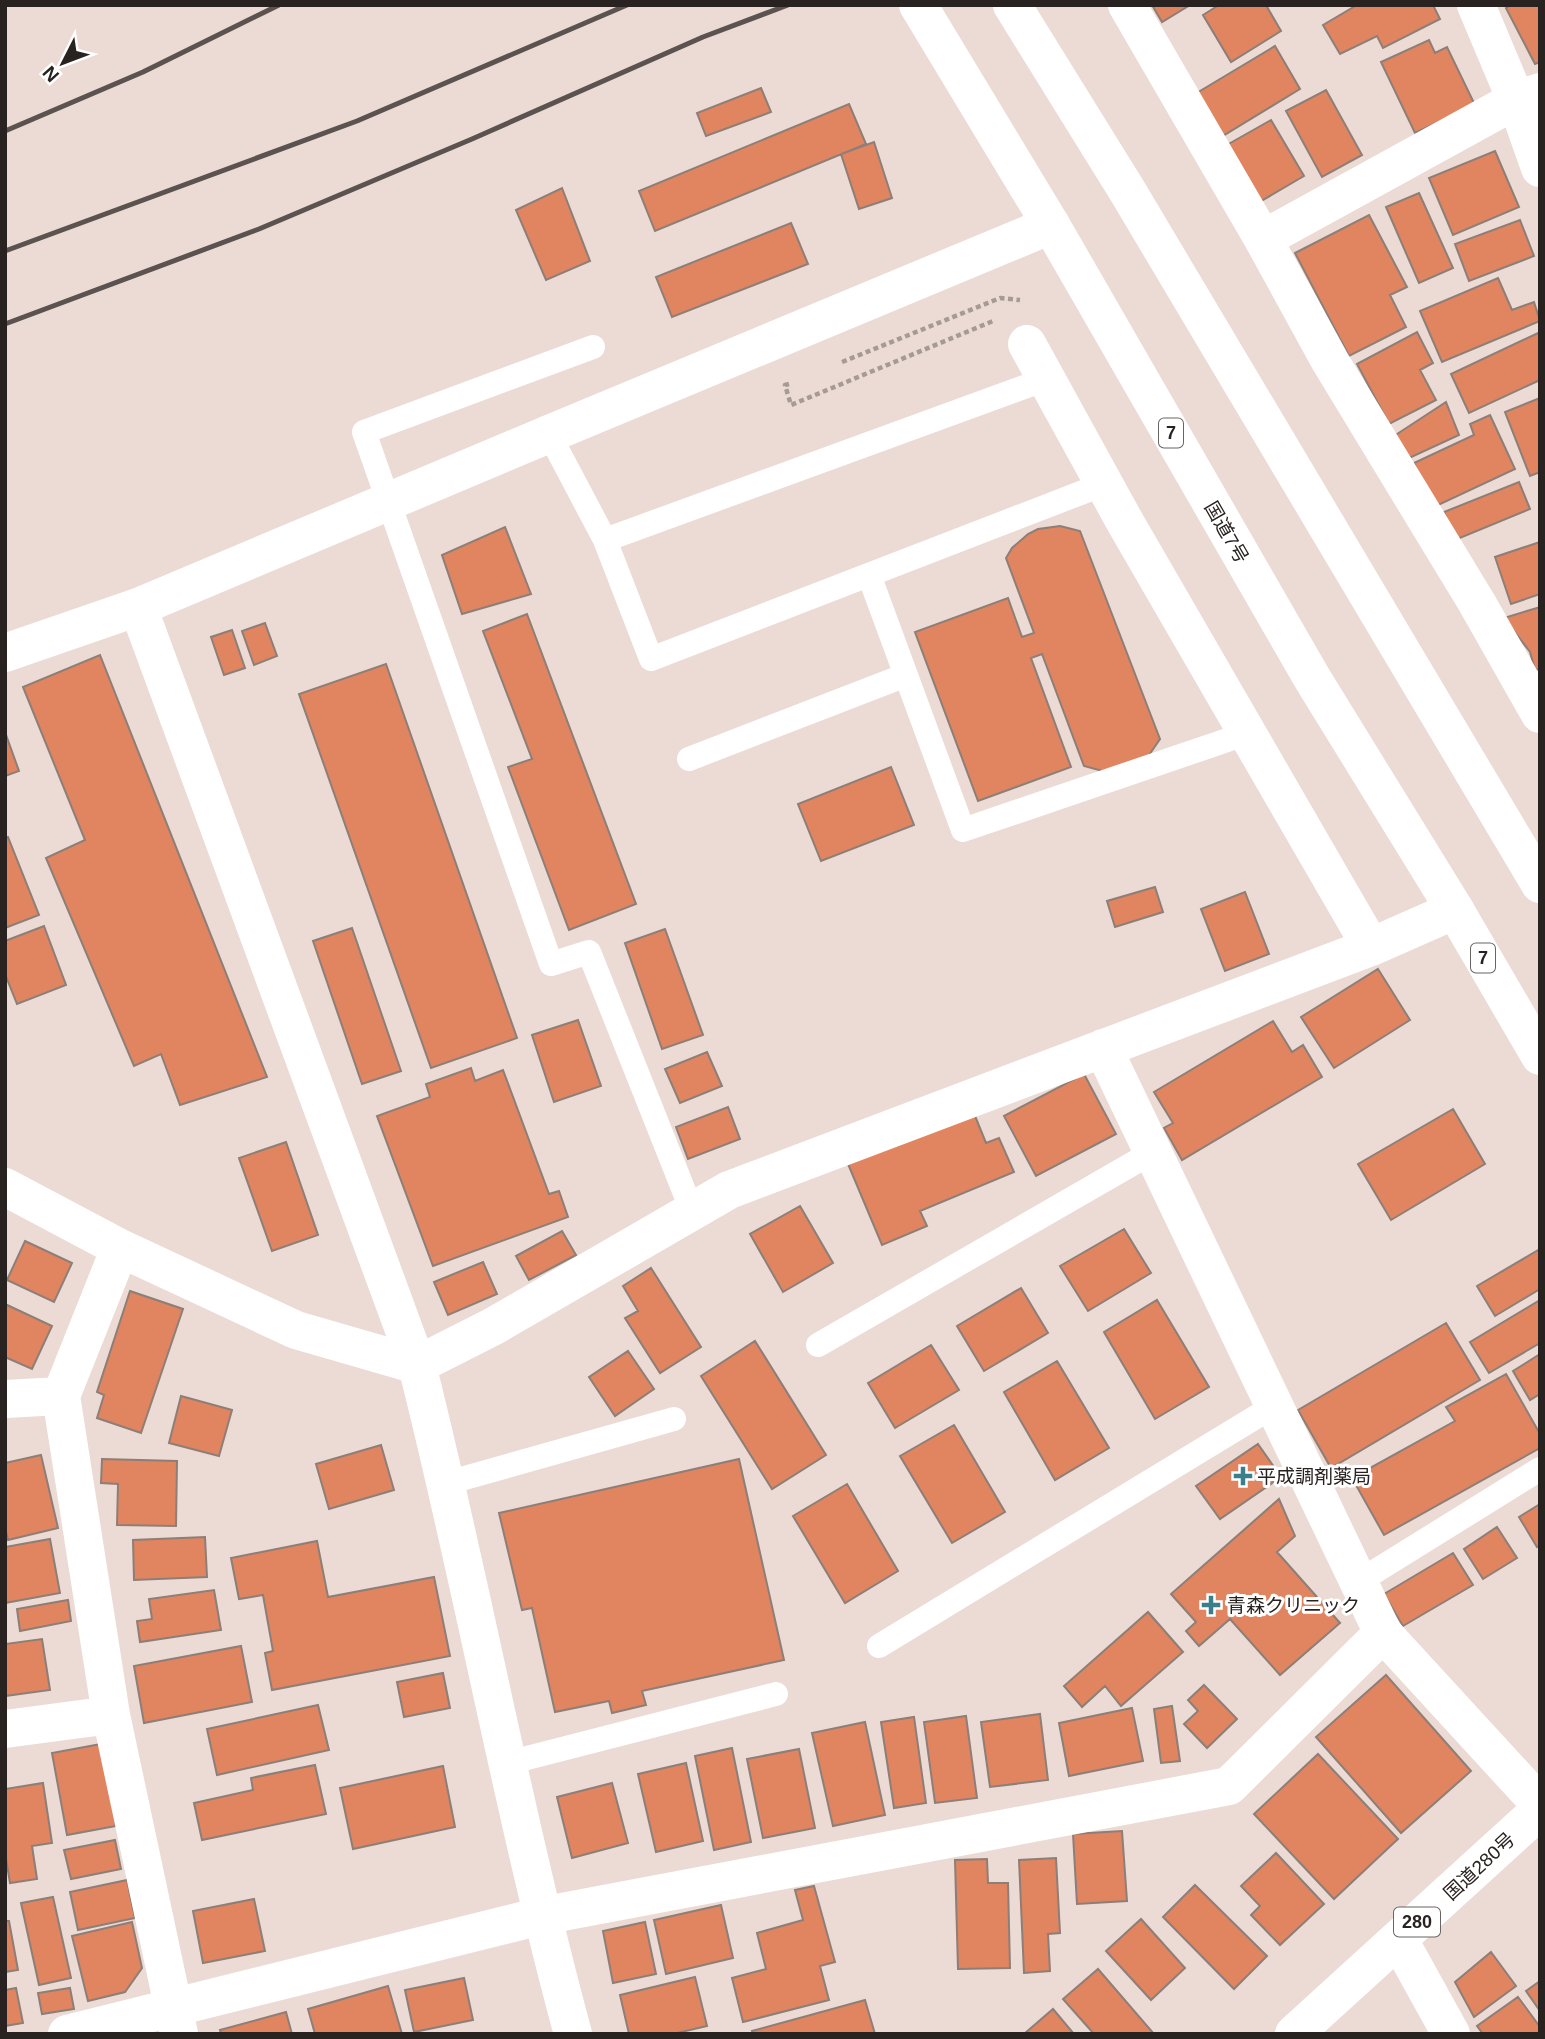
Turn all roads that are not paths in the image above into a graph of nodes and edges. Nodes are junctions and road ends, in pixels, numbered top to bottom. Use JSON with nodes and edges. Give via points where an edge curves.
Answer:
{"nodes":[{"id":1,"x":918,"y":5,"type":"edge"},
{"id":2,"x":1012,"y":5,"type":"edge"},
{"id":3,"x":1127,"y":5,"type":"edge"},
{"id":4,"x":1476,"y":5,"type":"edge"},
{"id":5,"x":1528,"y":96,"type":"edge"},
{"id":6,"x":1540,"y":168,"type":"edge"},
{"id":7,"x":1051,"y":225,"type":"junction"},
{"id":8,"x":1263,"y":239,"type":"junction"},
{"id":9,"x":1027,"y":344,"type":"dead end"},
{"id":10,"x":593,"y":347,"type":"dead end"},
{"id":11,"x":1046,"y":379,"type":"junction"},
{"id":12,"x":549,"y":434,"type":"junction"},
{"id":13,"x":1104,"y":484,"type":"junction"},
{"id":14,"x":390,"y":501,"type":"junction"},
{"id":15,"x":605,"y":540,"type":"junction"},
{"id":16,"x":869,"y":575,"type":"junction"},
{"id":17,"x":138,"y":607,"type":"junction"},
{"id":18,"x":5,"y":653,"type":"edge"},
{"id":19,"x":906,"y":676,"type":"junction"},
{"id":20,"x":1540,"y":714,"type":"edge"},
{"id":21,"x":1248,"y":733,"type":"junction"},
{"id":22,"x":689,"y":759,"type":"dead end"},
{"id":23,"x":1540,"y":884,"type":"edge"},
{"id":24,"x":1455,"y":909,"type":"junction"},
{"id":25,"x":1371,"y":947,"type":"junction"},
{"id":26,"x":1103,"y":1048,"type":"junction"},
{"id":27,"x":1540,"y":1056,"type":"edge"},
{"id":28,"x":1153,"y":1152,"type":"junction"},
{"id":29,"x":5,"y":1188,"type":"edge"},
{"id":30,"x":692,"y":1211,"type":"junction"},
{"id":31,"x":120,"y":1248,"type":"junction"},
{"id":32,"x":818,"y":1345,"type":"dead end"},
{"id":33,"x":417,"y":1365,"type":"junction"},
{"id":34,"x":61,"y":1395,"type":"junction"},
{"id":35,"x":5,"y":1399,"type":"edge"},
{"id":36,"x":1274,"y":1406,"type":"junction"},
{"id":37,"x":674,"y":1419,"type":"dead end"},
{"id":38,"x":1540,"y":1469,"type":"edge"},
{"id":39,"x":447,"y":1483,"type":"junction"},
{"id":40,"x":1358,"y":1582,"type":"junction"},
{"id":41,"x":1383,"y":1633,"type":"junction"},
{"id":42,"x":879,"y":1646,"type":"dead end"},
{"id":43,"x":776,"y":1694,"type":"dead end"},
{"id":44,"x":111,"y":1714,"type":"junction"},
{"id":45,"x":5,"y":1729,"type":"edge"},
{"id":46,"x":508,"y":1763,"type":"junction"},
{"id":47,"x":1540,"y":1804,"type":"edge"},
{"id":48,"x":1540,"y":1810,"type":"edge"},
{"id":49,"x":541,"y":1916,"type":"junction"},
{"id":50,"x":1399,"y":1940,"type":"junction"},
{"id":51,"x":176,"y":2020,"type":"edge"},
{"id":52,"x":67,"y":2034,"type":"edge"},
{"id":53,"x":572,"y":2034,"type":"edge"},
{"id":54,"x":1294,"y":2034,"type":"edge"},
{"id":55,"x":1451,"y":2034,"type":"edge"}],
"edges":[{"from":1,"to":7,"type":"main road","name":"国道7号","number":"7"},
{"from":2,"to":23,"type":"main road"},
{"from":3,"to":8,"type":"main road"},
{"from":4,"to":5,"type":"main road"},
{"from":5,"to":6,"type":"main road"},
{"from":5,"to":8,"type":"main road"},
{"from":7,"to":12,"type":"main road"},
{"from":7,"to":24,"type":"main road","name":"国道7号","number":"7","via":[[1312,678]]},
{"from":8,"to":20,"type":"main road","via":[[1330,361]]},
{"from":9,"to":11,"type":"main road"},
{"from":10,"to":14,"type":"lane","via":[[364,432]]},
{"from":11,"to":13,"type":"main road"},
{"from":11,"to":15,"type":"lane"},
{"from":12,"to":14,"type":"main road"},
{"from":12,"to":15,"type":"lane"},
{"from":13,"to":16,"type":"lane"},
{"from":13,"to":21,"type":"main road"},
{"from":14,"to":17,"type":"main road"},
{"from":14,"to":30,"type":"lane","via":[[551,964],[589,952]]},
{"from":15,"to":16,"type":"lane","via":[[651,659]]},
{"from":16,"to":19,"type":"lane"},
{"from":17,"to":18,"type":"main road"},
{"from":17,"to":33,"type":"main road"},
{"from":19,"to":21,"type":"lane","via":[[963,830]]},
{"from":19,"to":22,"type":"lane"},
{"from":21,"to":25,"type":"main road"},
{"from":24,"to":25,"type":"main road"},
{"from":24,"to":27,"type":"main road","name":"国道7号","number":"7"},
{"from":25,"to":26,"type":"main road"},
{"from":26,"to":28,"type":"main road"},
{"from":26,"to":30,"type":"main road","via":[[729,1190]]},
{"from":28,"to":32,"type":"lane"},
{"from":28,"to":36,"type":"main road"},
{"from":29,"to":31,"type":"main road"},
{"from":30,"to":33,"type":"main road","via":[[494,1326]]},
{"from":31,"to":33,"type":"main road","via":[[296,1331]]},
{"from":31,"to":34,"type":"main road"},
{"from":33,"to":39,"type":"main road"},
{"from":34,"to":35,"type":"main road"},
{"from":34,"to":44,"type":"main road"},
{"from":36,"to":40,"type":"main road"},
{"from":36,"to":42,"type":"lane"},
{"from":37,"to":39,"type":"lane"},
{"from":38,"to":40,"type":"lane"},
{"from":39,"to":46,"type":"main road"},
{"from":40,"to":41,"type":"main road"},
{"from":41,"to":47,"type":"main road"},
{"from":41,"to":49,"type":"main road","via":[[1229,1786]]},
{"from":43,"to":46,"type":"lane"},
{"from":44,"to":45,"type":"main road"},
{"from":44,"to":51,"type":"main road"},
{"from":46,"to":49,"type":"main road"},
{"from":48,"to":50,"type":"main road","name":"国道280号","number":"280"},
{"from":49,"to":51,"type":"main road"},
{"from":49,"to":53,"type":"main road"},
{"from":50,"to":54,"type":"main road","name":"国道280号","number":"280"},
{"from":50,"to":55,"type":"main road"},
{"from":51,"to":52,"type":"main road"}]}
